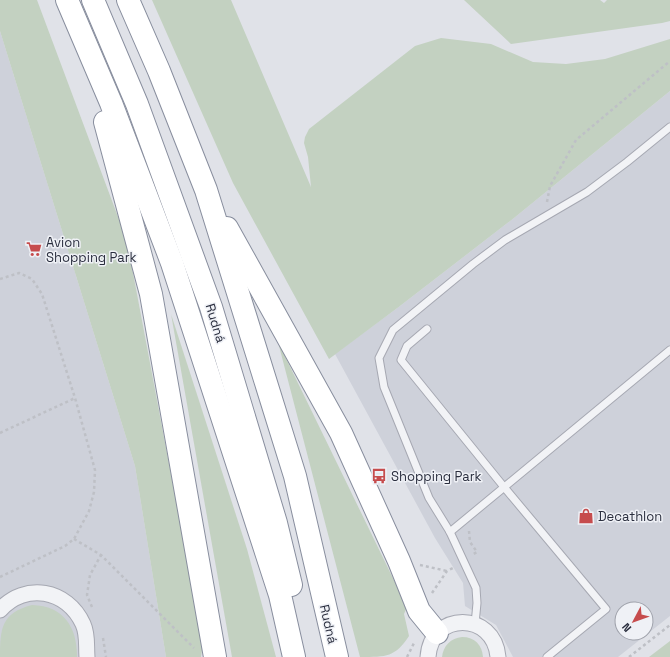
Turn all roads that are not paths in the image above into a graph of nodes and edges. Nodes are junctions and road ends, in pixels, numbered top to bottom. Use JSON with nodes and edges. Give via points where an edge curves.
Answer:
{"nodes":[{"id":1,"x":64,"y":0,"type":"edge"},
{"id":2,"x":67,"y":0,"type":"edge"},
{"id":3,"x":93,"y":0,"type":"edge"},
{"id":4,"x":128,"y":0,"type":"edge"},
{"id":5,"x":670,"y":126,"type":"edge"},
{"id":6,"x":206,"y":190,"type":"junction"},
{"id":7,"x":427,"y":329,"type":"dead end"},
{"id":8,"x":670,"y":350,"type":"edge"},
{"id":9,"x":504,"y":487,"type":"junction"},
{"id":10,"x":450,"y":532,"type":"junction"},
{"id":11,"x":0,"y":610,"type":"edge"},
{"id":12,"x":475,"y":624,"type":"junction"},
{"id":13,"x":437,"y":633,"type":"junction"},
{"id":14,"x":210,"y":655,"type":"edge"},
{"id":15,"x":87,"y":656,"type":"edge"},
{"id":16,"x":294,"y":657,"type":"edge"},
{"id":17,"x":308,"y":657,"type":"edge"},
{"id":18,"x":337,"y":657,"type":"edge"},
{"id":19,"x":428,"y":657,"type":"edge"},
{"id":20,"x":498,"y":657,"type":"edge"},
{"id":21,"x":548,"y":657,"type":"edge"}],
"edges":[{"from":1,"to":14,"type":"highway","via":[[99,100],[152,294]]},
{"from":2,"to":16,"type":"highway","via":[[111,103],[172,263],[280,595]]},
{"from":3,"to":17,"type":"highway","name":"Rudná","via":[[137,104],[211,307],[276,523]]},
{"from":4,"to":6,"type":"highway","name":"Rudná"},
{"from":5,"to":10,"type":"lane","via":[[587,192],[505,240],[393,330],[379,358],[384,387],[429,498]]},
{"from":6,"to":13,"type":"highway","via":[[341,433],[419,610]]},
{"from":6,"to":18,"type":"highway","name":"Rudná","via":[[295,476]]},
{"from":7,"to":9,"type":"lane","via":[[407,346],[401,360]]},
{"from":8,"to":9,"type":"lane"},
{"from":9,"to":10,"type":"lane"},
{"from":9,"to":21,"type":"lane","via":[[606,609]]},
{"from":10,"to":12,"type":"lane","via":[[476,588]]},
{"from":11,"to":15,"type":"street","via":[[18,596],[30,593],[44,593],[57,597],[77,613],[84,624]]},
{"from":12,"to":13,"type":"street","via":[[455,623]]},
{"from":12,"to":20,"type":"street","via":[[491,637]]},
{"from":13,"to":19,"type":"street","via":[[430,644]]}]}
